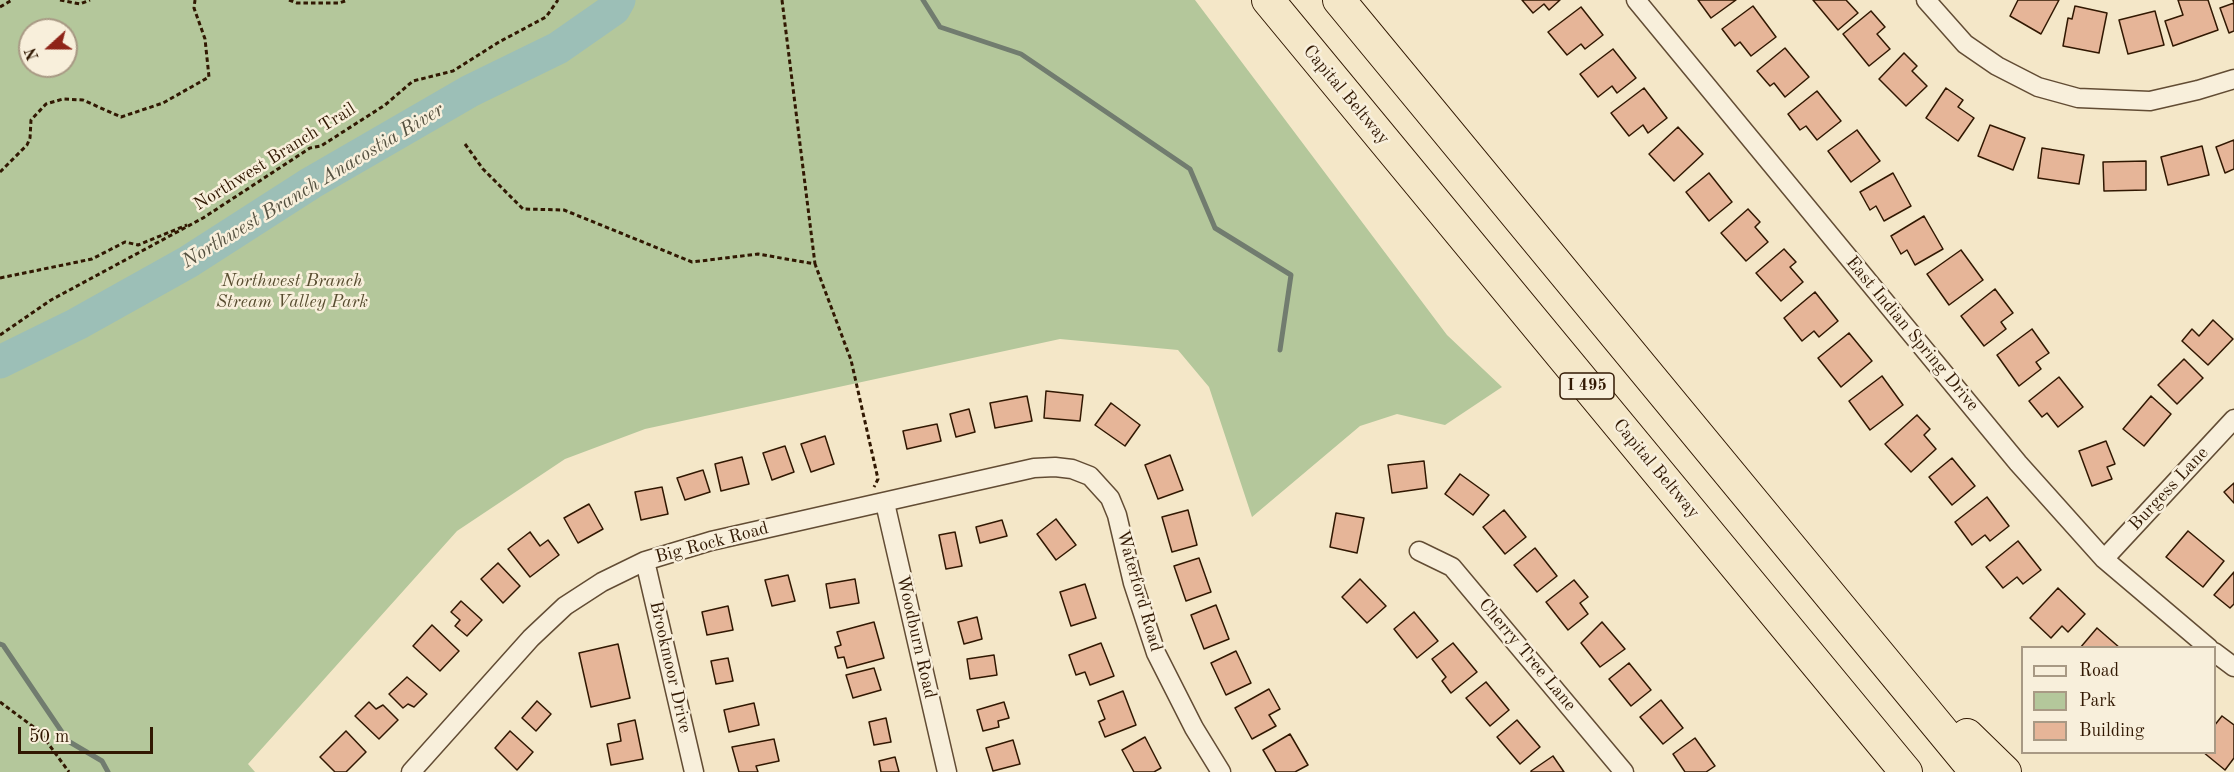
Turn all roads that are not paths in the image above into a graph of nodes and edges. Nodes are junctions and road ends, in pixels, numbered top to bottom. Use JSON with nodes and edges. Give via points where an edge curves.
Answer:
{"nodes":[{"id":1,"x":1268,"y":0,"type":"edge"},
{"id":2,"x":1339,"y":0,"type":"edge"},
{"id":3,"x":1636,"y":0,"type":"edge"},
{"id":4,"x":1926,"y":0,"type":"edge"},
{"id":5,"x":2234,"y":79,"type":"edge"},
{"id":6,"x":2234,"y":419,"type":"edge"},
{"id":7,"x":1090,"y":476,"type":"joint"},
{"id":8,"x":879,"y":504,"type":"junction"},
{"id":9,"x":1419,"y":551,"type":"dead end"},
{"id":10,"x":2104,"y":559,"type":"junction"},
{"id":11,"x":645,"y":561,"type":"junction"},
{"id":12,"x":1871,"y":644,"type":"junction"},
{"id":13,"x":2207,"y":646,"type":"edge"},
{"id":14,"x":2216,"y":654,"type":"edge"},
{"id":15,"x":2234,"y":667,"type":"edge"},
{"id":16,"x":411,"y":772,"type":"edge"},
{"id":17,"x":694,"y":772,"type":"edge"},
{"id":18,"x":947,"y":772,"type":"edge"},
{"id":19,"x":1221,"y":772,"type":"edge"},
{"id":20,"x":1624,"y":772,"type":"edge"},
{"id":21,"x":1906,"y":772,"type":"edge"},
{"id":22,"x":1976,"y":772,"type":"edge"},
{"id":23,"x":2005,"y":772,"type":"edge"}],
"edges":[{"from":1,"to":21,"type":"highway","name":"Capital Beltway","number":"I 495"},
{"from":2,"to":12,"type":"highway","number":"I 495"},
{"from":3,"to":10,"type":"street","name":"East Indian Spring Drive","via":[[2018,463]]},
{"from":4,"to":5,"type":"street","via":[[1965,44],[1997,66],[2038,87],[2078,98],[2150,101]]},
{"from":6,"to":10,"type":"street","name":"Burgess Lane"},
{"from":7,"to":8,"type":"street","name":"Big Rock Road","via":[[1072,469],[1034,468]]},
{"from":7,"to":19,"type":"street","name":"Waterford Road","via":[[1110,498],[1117,515],[1133,583],[1156,653]]},
{"from":8,"to":11,"type":"street","name":"Big Rock Road","via":[[711,541]]},
{"from":8,"to":18,"type":"street","name":"Woodburn Road"},
{"from":9,"to":20,"type":"street","name":"Cherry Tree Lane","via":[[1452,567]]},
{"from":10,"to":13,"type":"street","name":"East Indian Spring Drive"},
{"from":11,"to":16,"type":"street","name":"Big Rock Road","via":[[565,606],[531,638]]},
{"from":11,"to":17,"type":"street","name":"Brookmoor Drive"},
{"from":12,"to":22,"type":"highway","number":"I 495"},
{"from":12,"to":23,"type":"highway"},
{"from":14,"to":15,"type":"street"}]}
